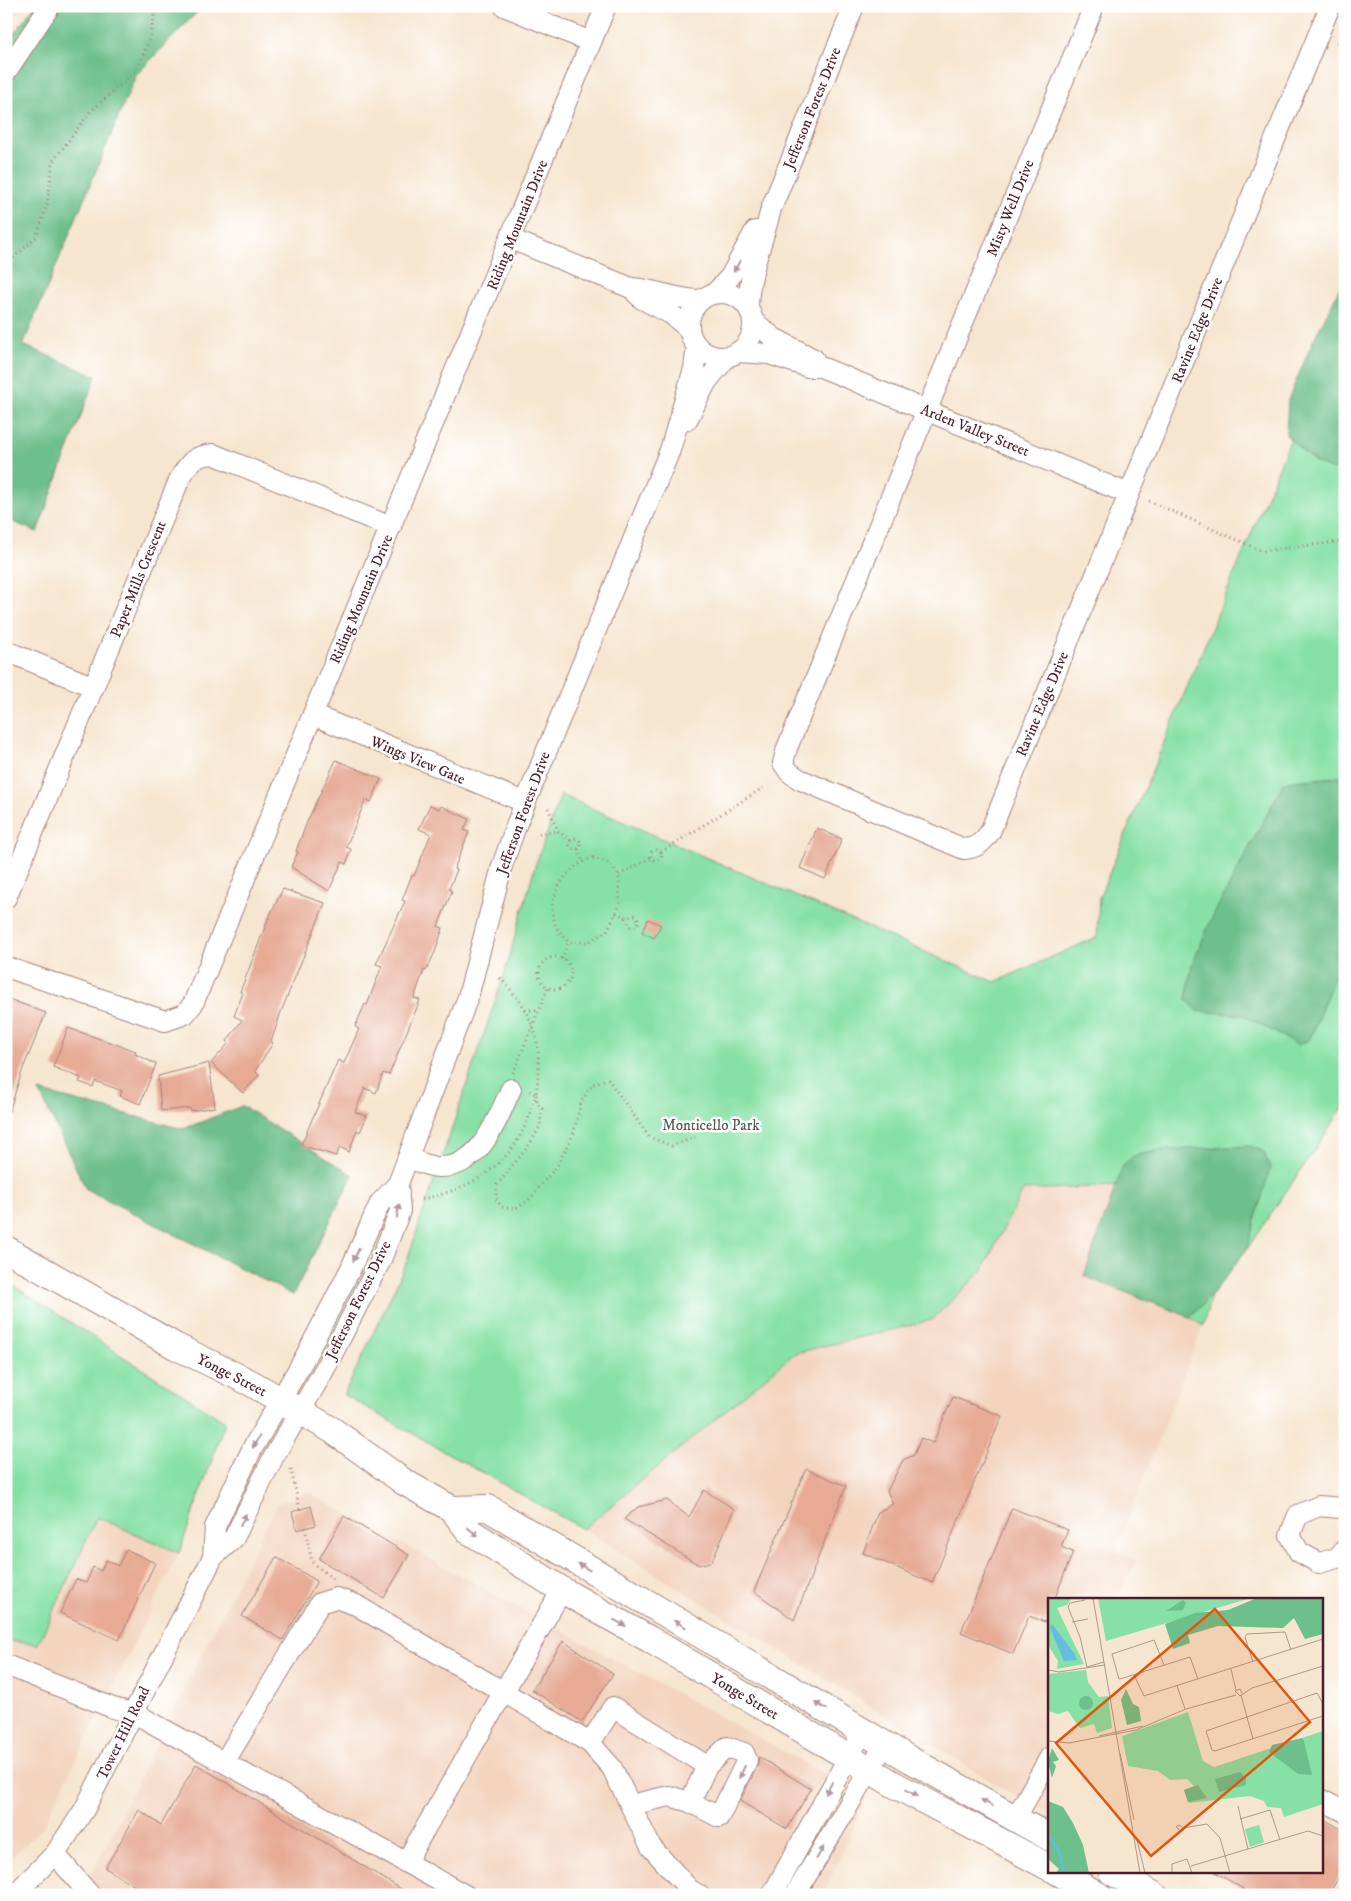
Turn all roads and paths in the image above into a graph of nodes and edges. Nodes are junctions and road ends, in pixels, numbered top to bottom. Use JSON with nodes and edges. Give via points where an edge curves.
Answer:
{"nodes":[{"id":1,"x":50,"y":6,"type":"edge"},
{"id":2,"x":156,"y":6,"type":"edge"},
{"id":3,"x":504,"y":6,"type":"edge"},
{"id":4,"x":606,"y":6,"type":"edge"},
{"id":5,"x":854,"y":6,"type":"edge"},
{"id":6,"x":1094,"y":6,"type":"edge"},
{"id":7,"x":1330,"y":6,"type":"edge"},
{"id":8,"x":591,"y":42,"type":"junction"},
{"id":9,"x":1337,"y":43,"type":"dead end"},
{"id":10,"x":1345,"y":46,"type":"edge"},
{"id":11,"x":6,"y":72,"type":"edge"},
{"id":12,"x":771,"y":209,"type":"junction"},
{"id":13,"x":511,"y":238,"type":"junction"},
{"id":14,"x":6,"y":265,"type":"edge"},
{"id":15,"x":631,"y":288,"type":"junction"},
{"id":16,"x":708,"y":296,"type":"junction"},
{"id":17,"x":751,"y":313,"type":"junction"},
{"id":18,"x":689,"y":329,"type":"junction"},
{"id":19,"x":697,"y":347,"type":"junction"},
{"id":20,"x":733,"y":354,"type":"junction"},
{"id":21,"x":820,"y":366,"type":"junction"},
{"id":22,"x":927,"y":410,"type":"junction"},
{"id":23,"x":670,"y":450,"type":"junction"},
{"id":24,"x":1130,"y":494,"type":"junction"},
{"id":25,"x":1149,"y":501,"type":"dead end"},
{"id":26,"x":391,"y":527,"type":"junction"},
{"id":27,"x":1345,"y":541,"type":"edge"},
{"id":28,"x":6,"y":650,"type":"edge"},
{"id":29,"x":94,"y":687,"type":"junction"},
{"id":30,"x":313,"y":715,"type":"junction"},
{"id":31,"x":763,"y":788,"type":"dead end"},
{"id":32,"x":524,"y":802,"type":"junction"},
{"id":33,"x":548,"y":808,"type":"dead end"},
{"id":34,"x":558,"y":831,"type":"junction"},
{"id":35,"x":539,"y":834,"type":"dead end"},
{"id":36,"x":571,"y":841,"type":"junction"},
{"id":37,"x":578,"y":849,"type":"junction"},
{"id":38,"x":661,"y":852,"type":"junction"},
{"id":39,"x":651,"y":858,"type":"junction"},
{"id":40,"x":583,"y":861,"type":"junction"},
{"id":41,"x":619,"y":875,"type":"junction"},
{"id":42,"x":6,"y":898,"type":"edge"},
{"id":43,"x":616,"y":913,"type":"junction"},
{"id":44,"x":627,"y":918,"type":"junction"},
{"id":45,"x":568,"y":942,"type":"junction"},
{"id":46,"x":562,"y":959,"type":"junction"},
{"id":47,"x":6,"y":966,"type":"edge"},
{"id":48,"x":500,"y":978,"type":"dead end"},
{"id":49,"x":548,"y":988,"type":"junction"},
{"id":50,"x":526,"y":1010,"type":"junction"},
{"id":51,"x":538,"y":1010,"type":"junction"},
{"id":52,"x":532,"y":1025,"type":"junction"},
{"id":53,"x":515,"y":1085,"type":"junction"},
{"id":54,"x":536,"y":1095,"type":"junction"},
{"id":55,"x":695,"y":1137,"type":"dead end"},
{"id":56,"x":408,"y":1158,"type":"junction"},
{"id":57,"x":6,"y":1249,"type":"edge"},
{"id":58,"x":290,"y":1406,"type":"junction"},
{"id":59,"x":291,"y":1469,"type":"dead end"},
{"id":60,"x":452,"y":1509,"type":"junction"},
{"id":61,"x":300,"y":1510,"type":"dead end"},
{"id":62,"x":1343,"y":1512,"type":"edge"},
{"id":63,"x":305,"y":1528,"type":"dead end"},
{"id":64,"x":1345,"y":1549,"type":"edge"},
{"id":65,"x":341,"y":1585,"type":"dead end"},
{"id":66,"x":562,"y":1590,"type":"junction"},
{"id":67,"x":6,"y":1665,"type":"edge"},
{"id":68,"x":503,"y":1693,"type":"junction"},
{"id":69,"x":134,"y":1713,"type":"junction"},
{"id":70,"x":863,"y":1731,"type":"junction"},
{"id":71,"x":590,"y":1743,"type":"junction"},
{"id":72,"x":885,"y":1744,"type":"junction"},
{"id":73,"x":225,"y":1761,"type":"junction"},
{"id":74,"x":1048,"y":1761,"type":"edge"},
{"id":75,"x":858,"y":1764,"type":"junction"},
{"id":76,"x":708,"y":1766,"type":"junction"},
{"id":77,"x":1324,"y":1801,"type":"edge"},
{"id":78,"x":690,"y":1802,"type":"junction"},
{"id":79,"x":630,"y":1805,"type":"junction"},
{"id":80,"x":1345,"y":1812,"type":"edge"},
{"id":81,"x":1015,"y":1819,"type":"junction"},
{"id":82,"x":1048,"y":1837,"type":"edge"},
{"id":83,"x":55,"y":1854,"type":"junction"},
{"id":84,"x":406,"y":1862,"type":"junction"},
{"id":85,"x":1048,"y":1867,"type":"edge"},
{"id":86,"x":1061,"y":1874,"type":"edge"},
{"id":87,"x":1116,"y":1874,"type":"edge"},
{"id":88,"x":692,"y":1893,"type":"edge"},
{"id":89,"x":14,"y":1895,"type":"edge"},
{"id":90,"x":90,"y":1895,"type":"edge"},
{"id":91,"x":464,"y":1895,"type":"edge"},
{"id":92,"x":772,"y":1895,"type":"edge"},
{"id":93,"x":795,"y":1895,"type":"edge"},
{"id":94,"x":1098,"y":1895,"type":"edge"},
{"id":95,"x":1154,"y":1895,"type":"edge"}],
"edges":[{"from":1,"to":11,"type":"street"},
{"from":2,"to":14,"type":"path","via":[[149,41],[135,72],[90,111],[53,161],[47,205],[36,237]]},
{"from":3,"to":8,"type":"street"},
{"from":4,"to":8,"type":"street","name":"Riding Mountain Drive"},
{"from":5,"to":12,"type":"street","name":"Jefferson Forest Drive"},
{"from":6,"to":22,"type":"street","name":"Misty Well Drive"},
{"from":7,"to":24,"type":"street","name":"Ravine Edge Drive"},
{"from":8,"to":13,"type":"street","name":"Riding Mountain Drive"},
{"from":9,"to":10,"type":"path"},
{"from":12,"to":16,"type":"street","name":"Jefferson Forest Drive","one_way":true,"via":[[754,231],[730,278]]},
{"from":12,"to":17,"type":"street","name":"Jefferson Forest Drive","via":[[749,283]]},
{"from":13,"to":15,"type":"street"},
{"from":13,"to":26,"type":"street","name":"Riding Mountain Drive"},
{"from":15,"to":16,"type":"street","via":[[649,289],[684,300]]},
{"from":15,"to":18,"type":"street","via":[[642,299],[672,314]]},
{"from":16,"to":17,"type":"street","via":[[735,295]]},
{"from":16,"to":18,"type":"street","via":[[691,312]]},
{"from":17,"to":20,"type":"street","via":[[750,341]]},
{"from":17,"to":21,"type":"street","name":"Arden Valley Street","via":[[774,338],[812,357]]},
{"from":18,"to":19,"type":"street"},
{"from":19,"to":20,"type":"street","via":[[711,356]]},
{"from":19,"to":23,"type":"street","name":"Jefferson Forest Drive"},
{"from":20,"to":21,"type":"street","name":"Arden Valley Street","via":[[768,354],[808,367]]},
{"from":20,"to":23,"type":"street","name":"Jefferson Forest Drive","via":[[707,381]]},
{"from":21,"to":22,"type":"street","name":"Arden Valley Street"},
{"from":22,"to":24,"type":"street","name":"Arden Valley Street"},
{"from":22,"to":24,"type":"street","name":"Ravine Edge Drive","via":[[783,764],[799,779],[958,847],[974,848],[990,832]]},
{"from":23,"to":32,"type":"street","name":"Jefferson Forest Drive"},
{"from":25,"to":27,"type":"path","via":[[1262,551]]},
{"from":26,"to":29,"type":"street","name":"Paper Mills Crescent","via":[[213,454],[199,456],[180,478]]},
{"from":26,"to":30,"type":"street","name":"Riding Mountain Drive"},
{"from":28,"to":29,"type":"street"},
{"from":29,"to":42,"type":"street","name":"Paper Mills Crescent"},
{"from":30,"to":32,"type":"street","name":"Wings View Gate"},
{"from":30,"to":47,"type":"street","name":"Riding Mountain Drive","via":[[193,1004],[186,1014],[166,1021]]},
{"from":31,"to":38,"type":"path"},
{"from":32,"to":56,"type":"street","name":"Jefferson Forest Drive","via":[[502,866],[468,997]]},
{"from":33,"to":34,"type":"path"},
{"from":34,"to":35,"type":"path"},
{"from":34,"to":36,"type":"path"},
{"from":36,"to":37,"type":"path","via":[[570,848]]},
{"from":36,"to":37,"type":"path","via":[[574,838],[580,840]]},
{"from":37,"to":40,"type":"path"},
{"from":38,"to":39,"type":"path","via":[[654,850]]},
{"from":38,"to":39,"type":"path","via":[[659,860]]},
{"from":39,"to":41,"type":"path"},
{"from":40,"to":41,"type":"path","via":[[593,858],[609,863]]},
{"from":40,"to":45,"type":"path","via":[[567,872],[553,910],[556,926]]},
{"from":41,"to":43,"type":"path","via":[[620,905]]},
{"from":43,"to":44,"type":"path"},
{"from":43,"to":45,"type":"path","via":[[607,930],[588,942]]},
{"from":44,"to":44,"type":"path","via":[[637,916],[641,923],[632,928]]},
{"from":45,"to":46,"type":"path"},
{"from":46,"to":49,"type":"path","via":[[550,958],[541,966],[540,977]]},
{"from":46,"to":49,"type":"path","via":[[571,969],[569,981],[560,989]]},
{"from":48,"to":50,"type":"path"},
{"from":49,"to":51,"type":"path"},
{"from":50,"to":51,"type":"path"},
{"from":50,"to":52,"type":"path"},
{"from":51,"to":52,"type":"path"},
{"from":52,"to":53,"type":"path"},
{"from":52,"to":54,"type":"path","via":[[541,1062]]},
{"from":53,"to":54,"type":"path"},
{"from":53,"to":56,"type":"street","via":[[481,1148],[464,1160],[438,1167]]},
{"from":54,"to":55,"type":"path","via":[[542,1109],[540,1126],[530,1144],[497,1185],[496,1199],[502,1207],[515,1209],[528,1201],[557,1166],[573,1135],[581,1102],[593,1084],[608,1079],[649,1137],[672,1146]]},
{"from":56,"to":58,"type":"street","name":"Jefferson Forest Drive","via":[[398,1184],[400,1211],[380,1262]]},
{"from":57,"to":58,"type":"main road","name":"Yonge Street","via":[[175,1346]]},
{"from":58,"to":60,"type":"main road","name":"Yonge Street","via":[[332,1430],[404,1482]]},
{"from":58,"to":69,"type":"street","name":"Tower Hill Road","via":[[273,1458],[234,1538],[213,1557]]},
{"from":59,"to":61,"type":"path"},
{"from":60,"to":66,"type":"main road","name":"Yonge Street","one_way":true,"via":[[469,1530]]},
{"from":70,"to":60,"type":"main road","name":"Yonge Street","one_way":true,"via":[[488,1508]]},
{"from":62,"to":64,"type":"street","via":[[1319,1506],[1298,1515],[1290,1535],[1299,1552],[1319,1563],[1337,1558]]},
{"from":63,"to":65,"type":"path","via":[[312,1562]]},
{"from":66,"to":68,"type":"street"},
{"from":66,"to":75,"type":"main road","name":"Yonge Street","one_way":true},
{"from":67,"to":69,"type":"street","via":[[113,1708]]},
{"from":68,"to":71,"type":"street"},
{"from":68,"to":73,"type":"street","via":[[356,1605],[336,1598],[320,1603]]},
{"from":68,"to":84,"type":"street"},
{"from":69,"to":73,"type":"street"},
{"from":69,"to":83,"type":"street","name":"Tower Hill Road","via":[[84,1810]]},
{"from":70,"to":72,"type":"main road","name":"Yonge Street"},
{"from":70,"to":75,"type":"street"},
{"from":71,"to":76,"type":"street","via":[[613,1707]]},
{"from":71,"to":79,"type":"street","via":[[612,1768]]},
{"from":72,"to":75,"type":"street"},
{"from":81,"to":72,"type":"main road","name":"Yonge Street","one_way":true},
{"from":73,"to":84,"type":"street"},
{"from":74,"to":81,"type":"street"},
{"from":75,"to":85,"type":"main road","name":"Yonge Street","one_way":true},
{"from":75,"to":92,"type":"street","one_way":true},
{"from":93,"to":75,"type":"street","one_way":true},
{"from":76,"to":78,"type":"street"},
{"from":76,"to":78,"type":"street","one_way":true,"via":[[727,1747],[744,1753],[747,1760],[719,1817]]},
{"from":77,"to":80,"type":"street"},
{"from":78,"to":79,"type":"street","via":[[670,1796]]},
{"from":79,"to":88,"type":"street","via":[[651,1847]]},
{"from":81,"to":82,"type":"main road","name":"Yonge Street"},
{"from":83,"to":89,"type":"street","name":"Tower Hill Road"},
{"from":83,"to":90,"type":"street"},
{"from":84,"to":91,"type":"street"},
{"from":86,"to":94,"type":"main road"},
{"from":87,"to":95,"type":"main road"}]}
